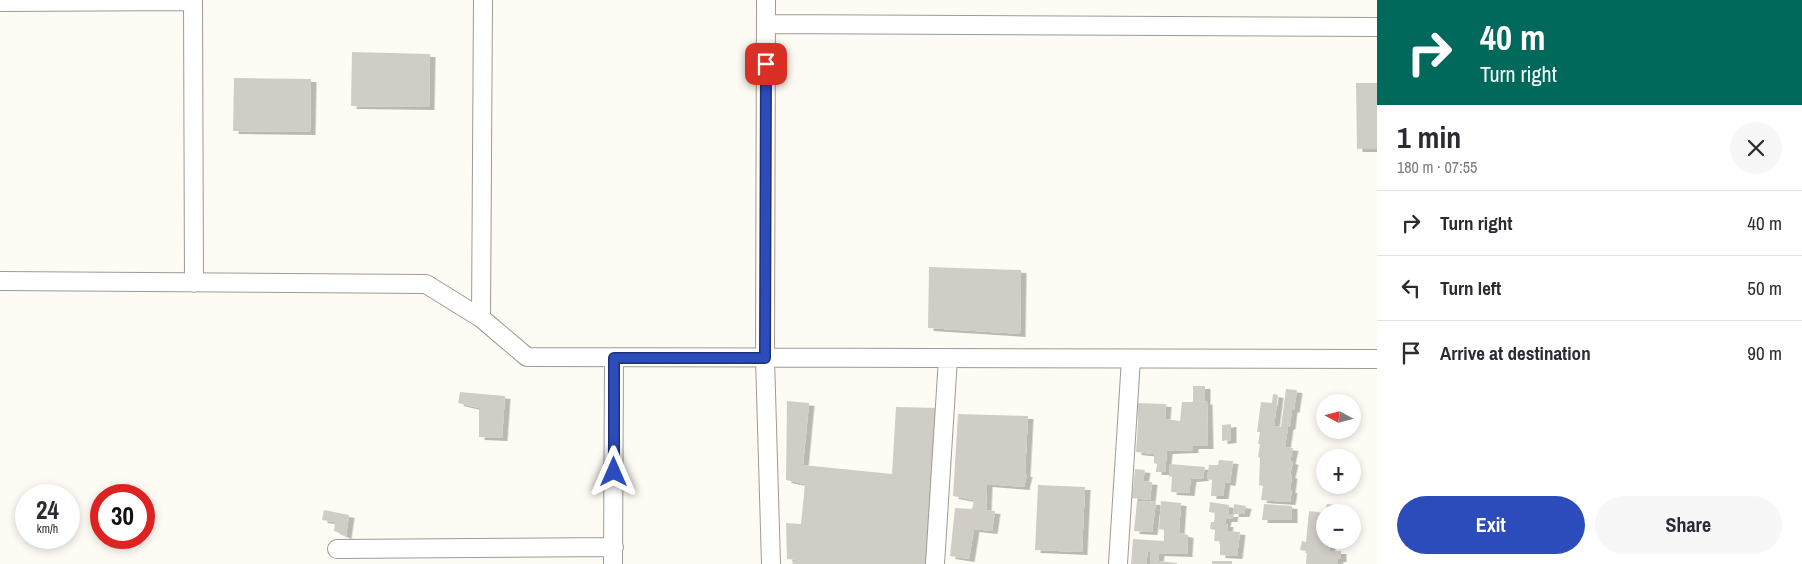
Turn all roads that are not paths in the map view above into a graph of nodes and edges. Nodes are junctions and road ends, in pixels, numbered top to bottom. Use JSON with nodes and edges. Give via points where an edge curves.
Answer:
{"nodes":[{"id":1,"x":193,"y":0,"type":"edge"},
{"id":2,"x":483,"y":0,"type":"edge"},
{"id":3,"x":766,"y":0,"type":"edge"},
{"id":4,"x":0,"y":2,"type":"edge"},
{"id":5,"x":766,"y":24,"type":"junction"},
{"id":6,"x":1377,"y":27,"type":"edge"},
{"id":7,"x":0,"y":281,"type":"edge"},
{"id":8,"x":194,"y":283,"type":"junction"},
{"id":9,"x":481,"y":318,"type":"junction"},
{"id":10,"x":614,"y":358,"type":"junction"},
{"id":11,"x":765,"y":358,"type":"junction"},
{"id":12,"x":948,"y":358,"type":"junction"},
{"id":13,"x":1131,"y":359,"type":"junction"},
{"id":14,"x":1377,"y":359,"type":"edge"},
{"id":15,"x":337,"y":549,"type":"dead end"},
{"id":16,"x":613,"y":556,"type":"edge"},
{"id":17,"x":771,"y":564,"type":"edge"},
{"id":18,"x":935,"y":564,"type":"edge"},
{"id":19,"x":1118,"y":564,"type":"edge"}],
"edges":[{"from":1,"to":4,"type":"street"},
{"from":1,"to":8,"type":"street"},
{"from":2,"to":9,"type":"street"},
{"from":3,"to":5,"type":"street"},
{"from":5,"to":6,"type":"street"},
{"from":5,"to":11,"type":"street"},
{"from":7,"to":8,"type":"street"},
{"from":8,"to":9,"type":"street","via":[[426,284]]},
{"from":9,"to":10,"type":"street","via":[[527,357]]},
{"from":10,"to":11,"type":"street"},
{"from":10,"to":16,"type":"street"},
{"from":11,"to":12,"type":"street"},
{"from":11,"to":17,"type":"street"},
{"from":12,"to":13,"type":"street"},
{"from":12,"to":18,"type":"street"},
{"from":13,"to":14,"type":"street"},
{"from":13,"to":19,"type":"street"},
{"from":15,"to":16,"type":"street"}]}
